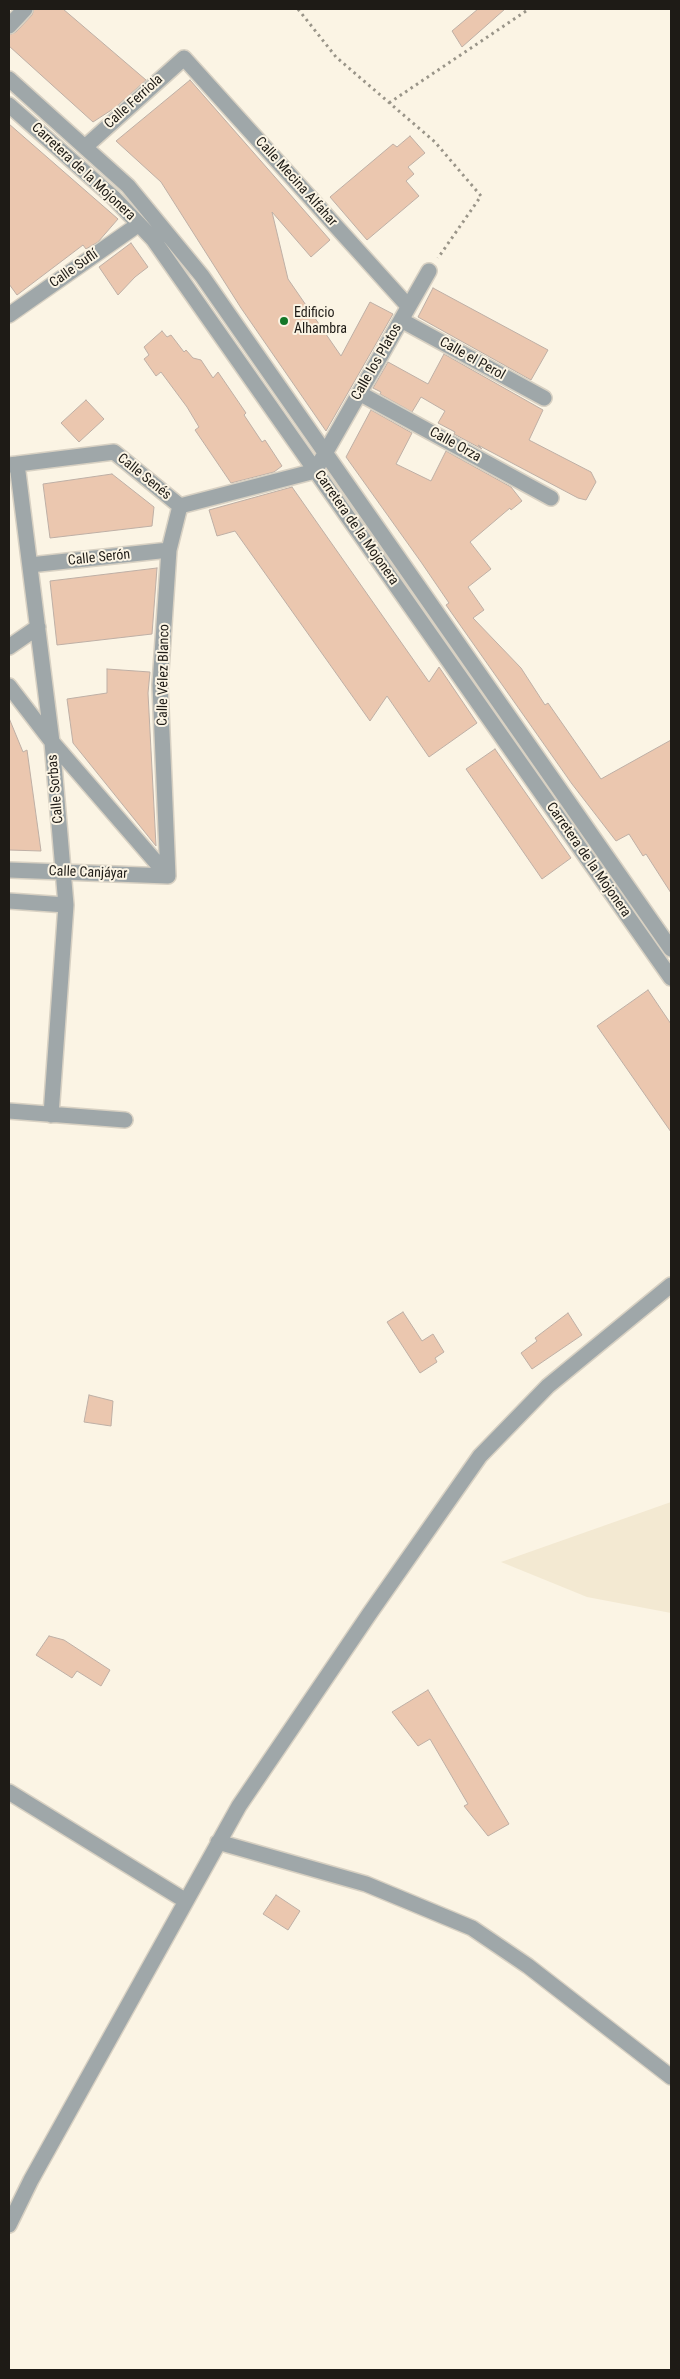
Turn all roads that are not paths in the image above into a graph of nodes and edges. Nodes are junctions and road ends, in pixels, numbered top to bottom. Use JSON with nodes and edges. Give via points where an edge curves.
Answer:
{"nodes":[{"id":1,"x":25,"y":9,"type":"edge"},
{"id":2,"x":9,"y":26,"type":"edge"},
{"id":3,"x":184,"y":58,"type":"joint"},
{"id":4,"x":9,"y":79,"type":"edge"},
{"id":5,"x":9,"y":105,"type":"edge"},
{"id":6,"x":85,"y":147,"type":"junction"},
{"id":7,"x":139,"y":224,"type":"junction"},
{"id":8,"x":429,"y":271,"type":"road end"},
{"id":9,"x":405,"y":313,"type":"junction"},
{"id":10,"x":9,"y":315,"type":"edge"},
{"id":11,"x":359,"y":393,"type":"junction"},
{"id":12,"x":544,"y":398,"type":"dead end"},
{"id":13,"x":324,"y":454,"type":"junction"},
{"id":14,"x":13,"y":465,"type":"edge"},
{"id":15,"x":315,"y":470,"type":"junction"},
{"id":16,"x":551,"y":498,"type":"dead end"},
{"id":17,"x":180,"y":506,"type":"junction"},
{"id":18,"x":169,"y":550,"type":"junction"},
{"id":19,"x":30,"y":565,"type":"junction"},
{"id":20,"x":38,"y":627,"type":"junction"},
{"id":21,"x":9,"y":647,"type":"edge"},
{"id":22,"x":9,"y":686,"type":"edge"},
{"id":23,"x":52,"y":742,"type":"junction"},
{"id":24,"x":9,"y":870,"type":"edge"},
{"id":25,"x":63,"y":872,"type":"junction"},
{"id":26,"x":168,"y":876,"type":"junction"},
{"id":27,"x":9,"y":901,"type":"edge"},
{"id":28,"x":66,"y":905,"type":"junction"},
{"id":29,"x":671,"y":949,"type":"edge"},
{"id":30,"x":671,"y":978,"type":"edge"},
{"id":31,"x":9,"y":1111,"type":"edge"},
{"id":32,"x":51,"y":1115,"type":"junction"},
{"id":33,"x":125,"y":1120,"type":"dead end"},
{"id":34,"x":671,"y":1285,"type":"edge"},
{"id":35,"x":9,"y":1792,"type":"edge"},
{"id":36,"x":218,"y":1842,"type":"junction"},
{"id":37,"x":186,"y":1901,"type":"junction"},
{"id":38,"x":671,"y":2077,"type":"edge"},
{"id":39,"x":9,"y":2225,"type":"edge"}],
"edges":[{"from":1,"to":2,"type":"street"},
{"from":3,"to":6,"type":"street","name":"Calle Ferriola"},
{"from":3,"to":9,"type":"street","name":"Calle Mecina Alfahar"},
{"from":4,"to":6,"type":"street","name":"Carretera de la Mojonera"},
{"from":5,"to":7,"type":"street","name":"Carretera de la Mojonera"},
{"from":6,"to":13,"type":"street","name":"Carretera de la Mojonera","via":[[128,186],[202,276]]},
{"from":7,"to":10,"type":"street","name":"Calle Suflí"},
{"from":7,"to":15,"type":"street","name":"Carretera de la Mojonera","via":[[205,311]]},
{"from":8,"to":9,"type":"street","name":"Calle los Platos"},
{"from":9,"to":11,"type":"street","name":"Calle los Platos"},
{"from":9,"to":12,"type":"street","name":"Calle el Perol"},
{"from":11,"to":13,"type":"street","name":"Calle los Platos"},
{"from":11,"to":16,"type":"street","name":"Calle Orza"},
{"from":13,"to":15,"type":"street"},
{"from":13,"to":29,"type":"street","name":"Carretera de la Mojonera"},
{"from":14,"to":17,"type":"street","name":"Calle Senés","via":[[114,452]]},
{"from":14,"to":19,"type":"street","name":"Calle Sorbas"},
{"from":15,"to":17,"type":"street","name":"Calle Senés"},
{"from":15,"to":30,"type":"street","name":"Carretera de la Mojonera"},
{"from":17,"to":18,"type":"street","name":"Calle Vélez Blanco"},
{"from":18,"to":19,"type":"street","name":"Calle Serón"},
{"from":18,"to":26,"type":"street","name":"Calle Vélez Blanco","via":[[160,685]]},
{"from":19,"to":20,"type":"street","name":"Calle Sorbas"},
{"from":20,"to":21,"type":"street"},
{"from":20,"to":23,"type":"street","name":"Calle Sorbas"},
{"from":22,"to":23,"type":"street"},
{"from":23,"to":25,"type":"street","name":"Calle Sorbas"},
{"from":23,"to":26,"type":"street"},
{"from":24,"to":25,"type":"street","name":"Calle Canjáyar"},
{"from":25,"to":26,"type":"street","name":"Calle Canjáyar"},
{"from":25,"to":28,"type":"street","name":"Calle Sorbas"},
{"from":27,"to":28,"type":"street"},
{"from":28,"to":32,"type":"street","name":"Calle Sorbas"},
{"from":31,"to":32,"type":"street"},
{"from":32,"to":33,"type":"street"},
{"from":34,"to":36,"type":"street","via":[[548,1386],[480,1456],[244,1798]]},
{"from":35,"to":37,"type":"street"},
{"from":36,"to":37,"type":"street"},
{"from":36,"to":38,"type":"street","via":[[366,1884],[472,1928],[528,1966]]},
{"from":37,"to":39,"type":"street"}]}
